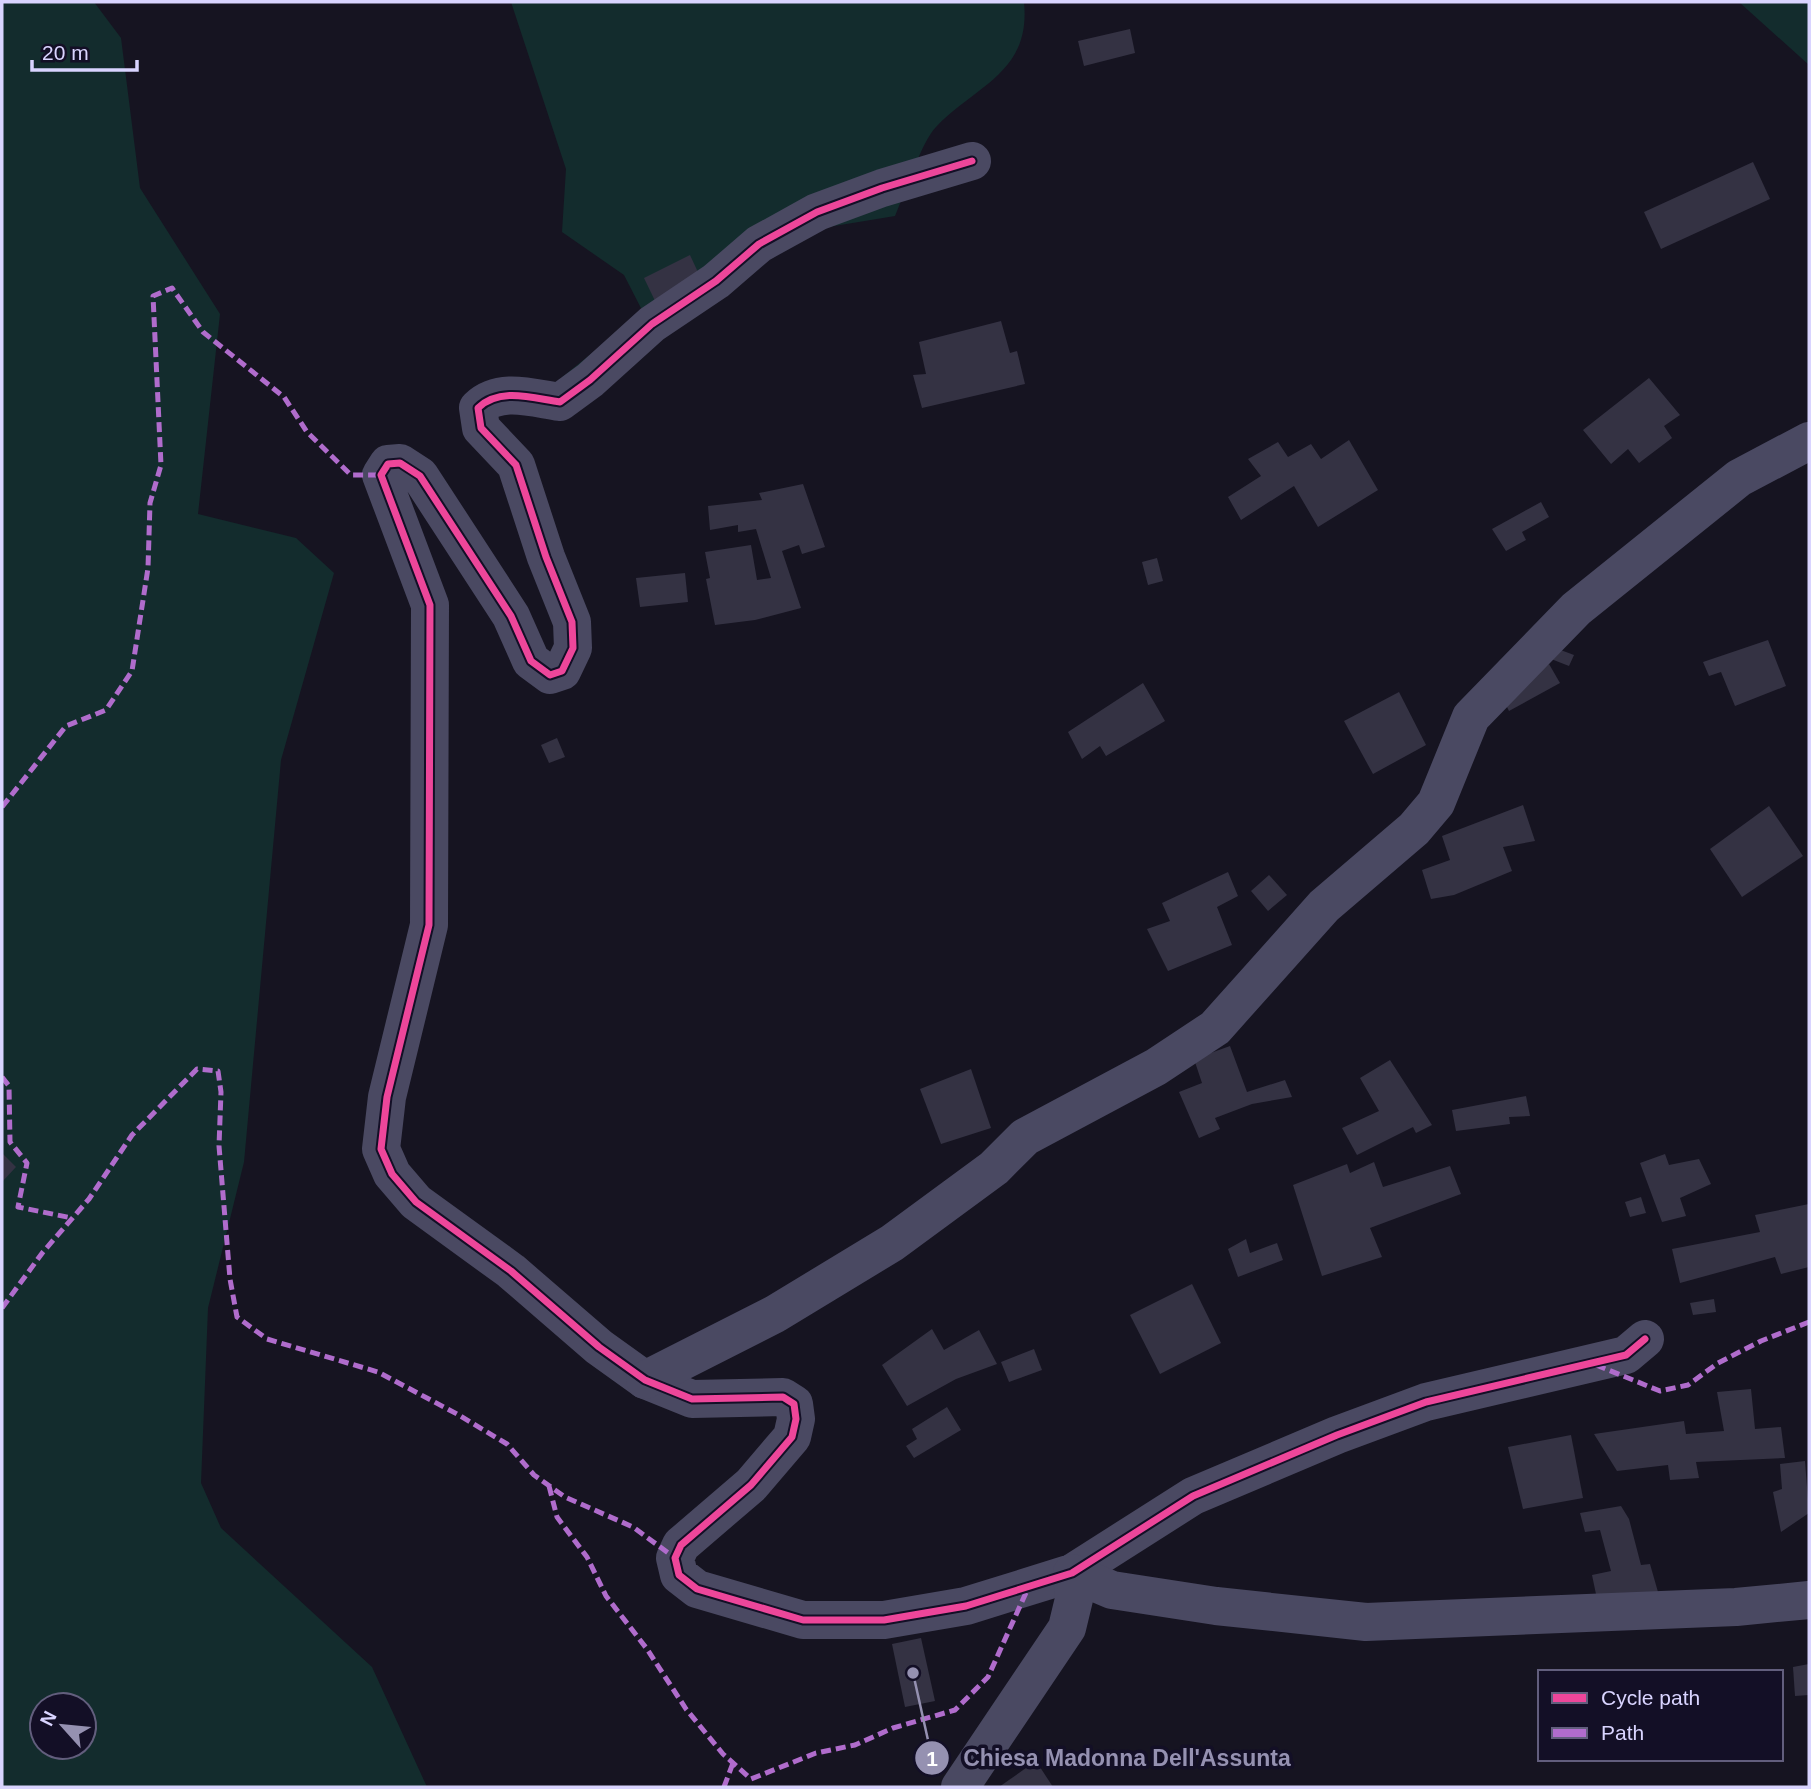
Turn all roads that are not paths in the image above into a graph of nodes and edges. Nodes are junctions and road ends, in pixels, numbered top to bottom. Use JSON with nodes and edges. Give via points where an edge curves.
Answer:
{"nodes":[{"id":1,"x":972,"y":161,"type":"dead end"},
{"id":2,"x":1809,"y":441,"type":"edge"},
{"id":3,"x":1645,"y":1339,"type":"dead end"},
{"id":4,"x":645,"y":1380,"type":"junction"},
{"id":5,"x":1072,"y":1573,"type":"junction"},
{"id":6,"x":1809,"y":1600,"type":"edge"},
{"id":7,"x":960,"y":1787,"type":"edge"}],
"edges":[{"from":1,"to":4,"type":"street","via":[[817,212],[759,244],[716,281],[652,324],[560,402],[500,395],[478,408],[481,428],[516,465],[572,622],[573,648],[562,671],[550,675],[531,660],[511,616],[420,476],[400,463],[388,464],[381,475],[430,605],[429,925],[387,1097],[381,1149],[393,1174],[416,1202],[511,1270],[599,1347]]},
{"from":2,"to":4,"type":"street","via":[[1739,478],[1576,609],[1471,717],[1436,803],[1414,829],[1324,906],[1215,1028],[1156,1067],[1025,1137],[994,1168],[892,1243],[775,1314]]},
{"from":3,"to":5,"type":"street","via":[[1626,1355],[1426,1402],[1337,1435],[1193,1496]]},
{"from":4,"to":5,"type":"street","via":[[692,1399],[783,1397],[794,1405],[792,1437],[751,1485],[681,1545],[675,1558],[679,1575],[697,1589],[803,1620],[884,1620],[966,1606]]},
{"from":5,"to":6,"type":"street","via":[[1112,1590],[1366,1622]]},
{"from":5,"to":7,"type":"street","via":[[1074,1599],[1067,1628]]}]}
